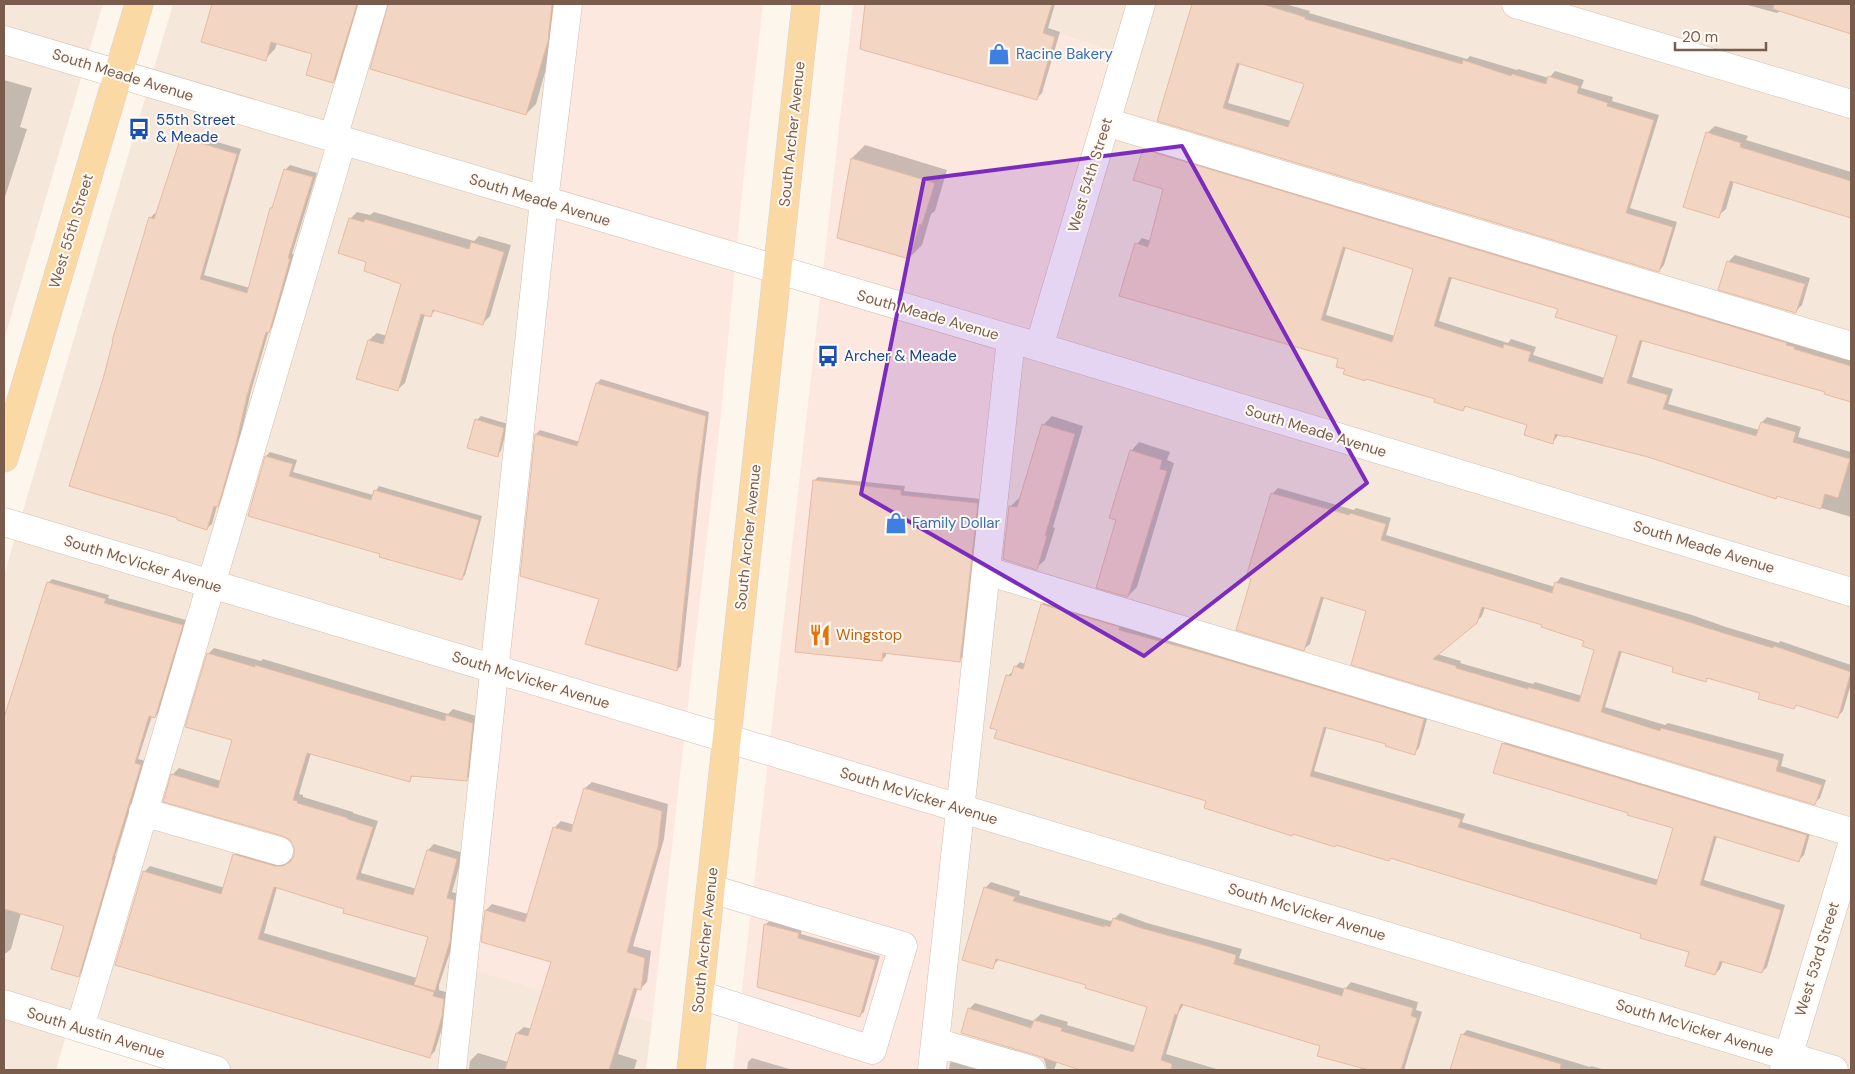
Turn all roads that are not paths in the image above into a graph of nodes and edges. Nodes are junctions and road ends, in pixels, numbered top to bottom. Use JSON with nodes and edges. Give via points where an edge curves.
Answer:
{"nodes":[{"id":1,"x":139,"y":4,"type":"edge"},
{"id":2,"x":374,"y":4,"type":"edge"},
{"id":3,"x":568,"y":4,"type":"edge"},
{"id":4,"x":806,"y":4,"type":"edge"},
{"id":5,"x":1141,"y":4,"type":"edge"},
{"id":6,"x":1516,"y":4,"type":"edge"},
{"id":7,"x":4,"y":40,"type":"edge"},
{"id":8,"x":118,"y":74,"type":"junction"},
{"id":9,"x":1851,"y":104,"type":"edge"},
{"id":10,"x":1106,"y":122,"type":"junction"},
{"id":11,"x":338,"y":139,"type":"junction"},
{"id":12,"x":544,"y":201,"type":"junction"},
{"id":13,"x":777,"y":270,"type":"junction"},
{"id":14,"x":1011,"y":339,"type":"junction"},
{"id":15,"x":1851,"y":346,"type":"edge"},
{"id":16,"x":1039,"y":347,"type":"junction"},
{"id":17,"x":4,"y":458,"type":"edge"},
{"id":18,"x":4,"y":522,"type":"edge"},
{"id":19,"x":987,"y":571,"type":"junction"},
{"id":20,"x":211,"y":584,"type":"junction"},
{"id":21,"x":1851,"y":592,"type":"edge"},
{"id":22,"x":494,"y":669,"type":"junction"},
{"id":23,"x":727,"y":738,"type":"junction"},
{"id":24,"x":960,"y":808,"type":"junction"},
{"id":25,"x":144,"y":812,"type":"junction"},
{"id":26,"x":1851,"y":832,"type":"edge"},
{"id":27,"x":1851,"y":848,"type":"edge"},
{"id":28,"x":280,"y":851,"type":"dead end"},
{"id":29,"x":711,"y":889,"type":"junction"},
{"id":30,"x":700,"y":995,"type":"junction"},
{"id":31,"x":4,"y":1004,"type":"edge"},
{"id":32,"x":80,"y":1028,"type":"junction"},
{"id":33,"x":936,"y":1042,"type":"junction"},
{"id":34,"x":1786,"y":1063,"type":"edge"},
{"id":35,"x":216,"y":1070,"type":"edge"},
{"id":36,"x":452,"y":1070,"type":"edge"},
{"id":37,"x":691,"y":1070,"type":"edge"},
{"id":38,"x":932,"y":1070,"type":"edge"},
{"id":39,"x":1031,"y":1070,"type":"edge"},
{"id":40,"x":1834,"y":1070,"type":"edge"}],
"edges":[{"from":1,"to":8,"type":"main road","name":"West 55th Street"},
{"from":2,"to":11,"type":"street"},
{"from":3,"to":12,"type":"street"},
{"from":4,"to":13,"type":"main road","name":"South Archer Avenue"},
{"from":5,"to":10,"type":"street","name":"West 54th Street"},
{"from":6,"to":9,"type":"street"},
{"from":7,"to":8,"type":"street","name":"South Meade Avenue"},
{"from":8,"to":11,"type":"street","name":"South Meade Avenue"},
{"from":8,"to":17,"type":"main road","name":"West 55th Street"},
{"from":10,"to":15,"type":"street"},
{"from":10,"to":16,"type":"street","name":"West 54th Street"},
{"from":11,"to":12,"type":"street","name":"South Meade Avenue"},
{"from":11,"to":20,"type":"street"},
{"from":12,"to":13,"type":"street","name":"South Meade Avenue"},
{"from":12,"to":22,"type":"street"},
{"from":13,"to":14,"type":"street","name":"South Meade Avenue"},
{"from":13,"to":23,"type":"main road","name":"South Archer Avenue"},
{"from":14,"to":16,"type":"street","name":"South Meade Avenue"},
{"from":14,"to":19,"type":"street"},
{"from":16,"to":21,"type":"street","name":"South Meade Avenue"},
{"from":18,"to":20,"type":"street","name":"South McVicker Avenue"},
{"from":19,"to":24,"type":"street"},
{"from":19,"to":26,"type":"street"},
{"from":20,"to":22,"type":"street","name":"South McVicker Avenue"},
{"from":20,"to":25,"type":"street"},
{"from":22,"to":23,"type":"street","name":"South McVicker Avenue"},
{"from":22,"to":36,"type":"street"},
{"from":23,"to":24,"type":"street","name":"South McVicker Avenue"},
{"from":23,"to":29,"type":"main road","name":"South Archer Avenue"},
{"from":24,"to":33,"type":"street"},
{"from":24,"to":34,"type":"street","name":"South McVicker Avenue"},
{"from":25,"to":28,"type":"street"},
{"from":25,"to":32,"type":"street"},
{"from":27,"to":34,"type":"street","name":"West 53rd Street"},
{"from":29,"to":30,"type":"main road","name":"South Archer Avenue"},
{"from":29,"to":30,"type":"street","via":[[903,946],[872,1050]]},
{"from":30,"to":37,"type":"main road","name":"South Archer Avenue"},
{"from":31,"to":32,"type":"street","name":"South Austin Avenue"},
{"from":32,"to":35,"type":"street","name":"South Austin Avenue"},
{"from":33,"to":38,"type":"street"},
{"from":33,"to":39,"type":"street"},
{"from":34,"to":40,"type":"street","name":"South McVicker Avenue"}]}
